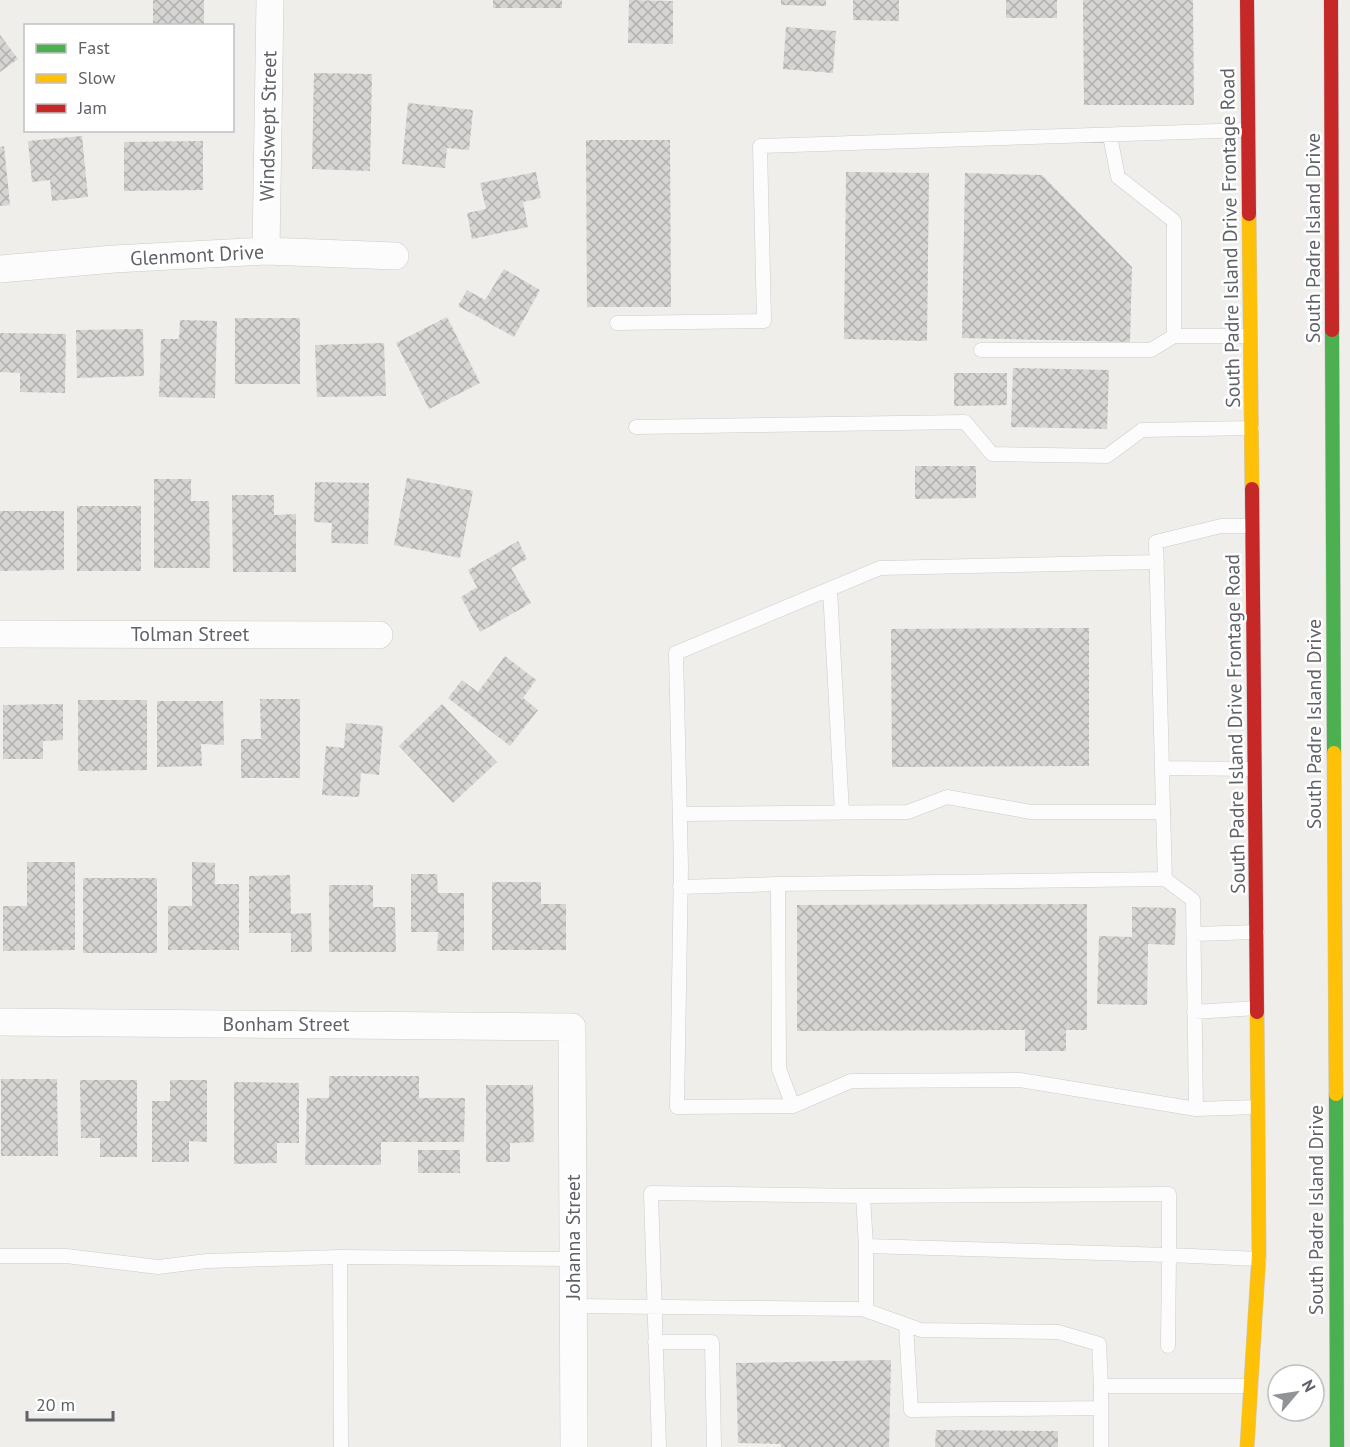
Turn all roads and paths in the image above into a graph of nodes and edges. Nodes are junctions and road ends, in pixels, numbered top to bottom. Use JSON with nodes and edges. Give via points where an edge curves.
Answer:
{"nodes":[{"id":1,"x":270,"y":0,"type":"edge"},
{"id":2,"x":1247,"y":0,"type":"edge"},
{"id":3,"x":1331,"y":0,"type":"edge"},
{"id":4,"x":1248,"y":130,"type":"junction"},
{"id":5,"x":1110,"y":136,"type":"junction"},
{"id":6,"x":266,"y":251,"type":"junction"},
{"id":7,"x":395,"y":256,"type":"dead end"},
{"id":8,"x":0,"y":269,"type":"edge"},
{"id":9,"x":617,"y":323,"type":"dead end"},
{"id":10,"x":1174,"y":336,"type":"junction"},
{"id":11,"x":1248,"y":336,"type":"junction"},
{"id":12,"x":981,"y":350,"type":"dead end"},
{"id":13,"x":636,"y":427,"type":"dead end"},
{"id":14,"x":1252,"y":428,"type":"junction"},
{"id":15,"x":1252,"y":526,"type":"junction"},
{"id":16,"x":1157,"y":562,"type":"junction"},
{"id":17,"x":830,"y":589,"type":"junction"},
{"id":18,"x":0,"y":634,"type":"edge"},
{"id":19,"x":380,"y":634,"type":"dead end"},
{"id":20,"x":1162,"y":768,"type":"junction"},
{"id":21,"x":1255,"y":769,"type":"junction"},
{"id":22,"x":1163,"y":812,"type":"junction"},
{"id":23,"x":842,"y":813,"type":"junction"},
{"id":24,"x":680,"y":814,"type":"junction"},
{"id":25,"x":1165,"y":879,"type":"junction"},
{"id":26,"x":778,"y":884,"type":"junction"},
{"id":27,"x":680,"y":887,"type":"junction"},
{"id":28,"x":1257,"y":932,"type":"junction"},
{"id":29,"x":1194,"y":934,"type":"junction"},
{"id":30,"x":1257,"y":1008,"type":"junction"},
{"id":31,"x":1194,"y":1012,"type":"junction"},
{"id":32,"x":0,"y":1022,"type":"edge"},
{"id":33,"x":572,"y":1027,"type":"joint"},
{"id":34,"x":794,"y":1106,"type":"junction"},
{"id":35,"x":1258,"y":1107,"type":"junction"},
{"id":36,"x":1196,"y":1109,"type":"junction"},
{"id":37,"x":863,"y":1196,"type":"junction"},
{"id":38,"x":866,"y":1246,"type":"junction"},
{"id":39,"x":1169,"y":1255,"type":"junction"},
{"id":40,"x":0,"y":1256,"type":"edge"},
{"id":41,"x":340,"y":1257,"type":"junction"},
{"id":42,"x":573,"y":1259,"type":"junction"},
{"id":43,"x":1259,"y":1259,"type":"junction"},
{"id":44,"x":573,"y":1306,"type":"junction"},
{"id":45,"x":654,"y":1308,"type":"junction"},
{"id":46,"x":866,"y":1310,"type":"junction"},
{"id":47,"x":906,"y":1325,"type":"junction"},
{"id":48,"x":655,"y":1342,"type":"junction"},
{"id":49,"x":1168,"y":1346,"type":"dead end"},
{"id":50,"x":1101,"y":1386,"type":"junction"},
{"id":51,"x":1251,"y":1386,"type":"junction"},
{"id":52,"x":1101,"y":1408,"type":"junction"},
{"id":53,"x":341,"y":1447,"type":"edge"},
{"id":54,"x":574,"y":1447,"type":"edge"},
{"id":55,"x":659,"y":1447,"type":"edge"},
{"id":56,"x":714,"y":1447,"type":"edge"},
{"id":57,"x":1101,"y":1447,"type":"edge"},
{"id":58,"x":1247,"y":1447,"type":"edge"},
{"id":59,"x":1336,"y":1447,"type":"edge"}],
"edges":[{"from":1,"to":6,"type":"street","name":"Windswept Street"},
{"from":2,"to":4,"type":"main road","name":"South Padre Island Drive Frontage Road"},
{"from":3,"to":59,"type":"main road","name":"South Padre Island Drive"},
{"from":4,"to":5,"type":"lane"},
{"from":4,"to":11,"type":"main road","name":"South Padre Island Drive Frontage Road"},
{"from":5,"to":9,"type":"lane","via":[[760,146],[764,321]]},
{"from":5,"to":10,"type":"lane","via":[[1118,177],[1174,221]]},
{"from":6,"to":7,"type":"street","name":"Glenmont Drive"},
{"from":6,"to":8,"type":"street","name":"Glenmont Drive"},
{"from":10,"to":11,"type":"lane"},
{"from":10,"to":12,"type":"lane","via":[[1151,350]]},
{"from":11,"to":14,"type":"main road","name":"South Padre Island Drive Frontage Road"},
{"from":13,"to":14,"type":"lane","via":[[965,422],[993,454],[1107,456],[1142,430]]},
{"from":14,"to":15,"type":"main road","name":"South Padre Island Drive Frontage Road"},
{"from":15,"to":16,"type":"lane","via":[[1221,526],[1156,542]]},
{"from":15,"to":21,"type":"main road","name":"South Padre Island Drive Frontage Road"},
{"from":16,"to":17,"type":"lane","via":[[880,568]]},
{"from":16,"to":20,"type":"lane"},
{"from":17,"to":23,"type":"lane"},
{"from":17,"to":24,"type":"lane","via":[[676,653]]},
{"from":18,"to":19,"type":"street","name":"Tolman Street"},
{"from":20,"to":21,"type":"lane"},
{"from":20,"to":22,"type":"lane"},
{"from":21,"to":28,"type":"main road","name":"South Padre Island Drive Frontage Road"},
{"from":22,"to":23,"type":"lane","via":[[1032,812],[947,797],[908,812]]},
{"from":22,"to":25,"type":"lane"},
{"from":23,"to":24,"type":"lane"},
{"from":24,"to":27,"type":"lane"},
{"from":25,"to":26,"type":"lane"},
{"from":25,"to":29,"type":"lane","via":[[1193,900]]},
{"from":26,"to":27,"type":"lane"},
{"from":26,"to":34,"type":"lane","via":[[779,1069]]},
{"from":27,"to":34,"type":"lane","via":[[677,1107]]},
{"from":28,"to":29,"type":"lane"},
{"from":28,"to":30,"type":"main road","name":"South Padre Island Drive Frontage Road"},
{"from":29,"to":31,"type":"lane"},
{"from":30,"to":31,"type":"lane"},
{"from":30,"to":35,"type":"main road","name":"South Padre Island Drive Frontage Road"},
{"from":31,"to":36,"type":"lane"},
{"from":32,"to":33,"type":"street","name":"Bonham Street"},
{"from":33,"to":42,"type":"street","name":"Johanna Street"},
{"from":34,"to":36,"type":"lane","via":[[851,1081],[1020,1080]]},
{"from":35,"to":36,"type":"lane"},
{"from":35,"to":43,"type":"main road","name":"South Padre Island Drive Frontage Road"},
{"from":37,"to":38,"type":"lane"},
{"from":37,"to":39,"type":"lane","via":[[1169,1194]]},
{"from":37,"to":45,"type":"lane","via":[[651,1193]]},
{"from":38,"to":39,"type":"lane"},
{"from":38,"to":46,"type":"lane"},
{"from":39,"to":43,"type":"lane"},
{"from":39,"to":49,"type":"lane"},
{"from":40,"to":41,"type":"lane","via":[[66,1256],[158,1267],[207,1261]]},
{"from":41,"to":42,"type":"lane"},
{"from":41,"to":53,"type":"lane"},
{"from":42,"to":44,"type":"street","name":"Johanna Street"},
{"from":43,"to":51,"type":"main road","name":"South Padre Island Drive Frontage Road"},
{"from":44,"to":45,"type":"lane"},
{"from":44,"to":54,"type":"street","name":"Johanna Street"},
{"from":45,"to":46,"type":"lane"},
{"from":45,"to":48,"type":"lane"},
{"from":46,"to":47,"type":"lane"},
{"from":47,"to":50,"type":"lane","via":[[921,1330],[1058,1332],[1099,1344]]},
{"from":47,"to":52,"type":"lane","via":[[911,1410]]},
{"from":48,"to":55,"type":"lane"},
{"from":48,"to":56,"type":"lane","via":[[712,1342]]},
{"from":50,"to":51,"type":"lane"},
{"from":50,"to":52,"type":"lane"},
{"from":51,"to":58,"type":"main road","name":"South Padre Island Drive Frontage Road"},
{"from":52,"to":57,"type":"lane"}]}
